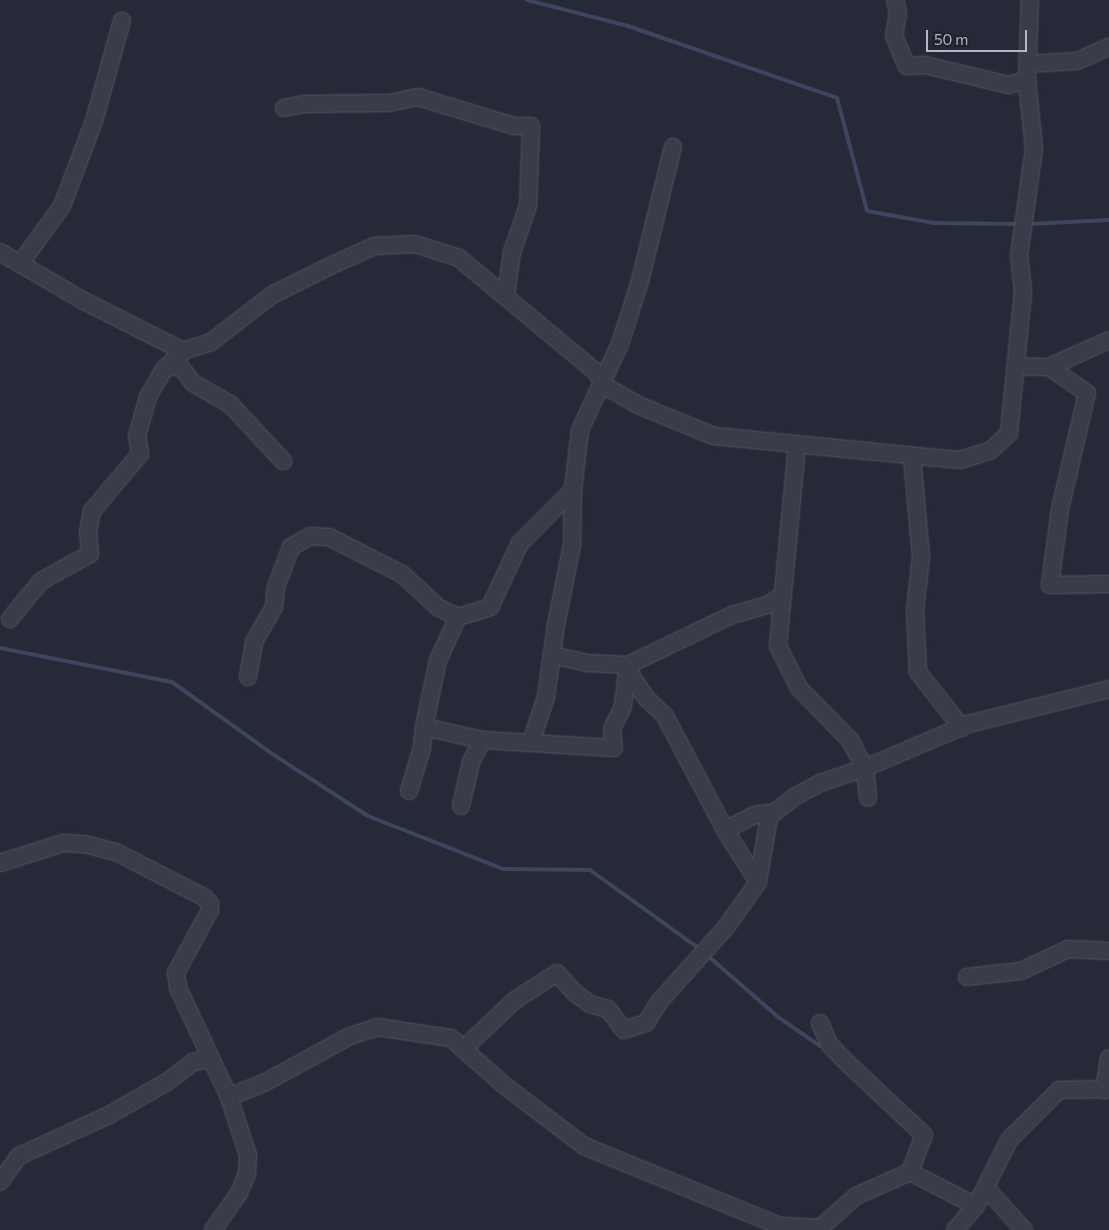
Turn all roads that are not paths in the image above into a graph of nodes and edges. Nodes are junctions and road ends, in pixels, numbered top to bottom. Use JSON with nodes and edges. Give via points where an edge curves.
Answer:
{"nodes":[{"id":1,"x":896,"y":0,"type":"edge"},
{"id":2,"x":1030,"y":0,"type":"edge"},
{"id":3,"x":122,"y":21,"type":"dead end"},
{"id":4,"x":1109,"y":46,"type":"edge"},
{"id":5,"x":1027,"y":72,"type":"junction"},
{"id":6,"x":284,"y":108,"type":"dead end"},
{"id":7,"x":673,"y":146,"type":"dead end"},
{"id":8,"x":0,"y":252,"type":"edge"},
{"id":9,"x":20,"y":264,"type":"junction"},
{"id":10,"x":506,"y":295,"type":"junction"},
{"id":11,"x":1109,"y":340,"type":"edge"},
{"id":12,"x":183,"y":351,"type":"junction"},
{"id":13,"x":1016,"y":366,"type":"junction"},
{"id":14,"x":1048,"y":367,"type":"junction"},
{"id":15,"x":164,"y":369,"type":"junction"},
{"id":16,"x":603,"y":385,"type":"junction"},
{"id":17,"x":797,"y":445,"type":"junction"},
{"id":18,"x":912,"y":456,"type":"junction"},
{"id":19,"x":283,"y":461,"type":"dead end"},
{"id":20,"x":574,"y":490,"type":"junction"},
{"id":21,"x":1109,"y":584,"type":"edge"},
{"id":22,"x":783,"y":596,"type":"junction"},
{"id":23,"x":458,"y":617,"type":"junction"},
{"id":24,"x":10,"y":619,"type":"dead end"},
{"id":25,"x":552,"y":655,"type":"junction"},
{"id":26,"x":628,"y":665,"type":"junction"},
{"id":27,"x":248,"y":677,"type":"dead end"},
{"id":28,"x":1108,"y":694,"type":"edge"},
{"id":29,"x":424,"y":727,"type":"junction"},
{"id":30,"x":962,"y":728,"type":"junction"},
{"id":31,"x":482,"y":740,"type":"junction"},
{"id":32,"x":531,"y":742,"type":"junction"},
{"id":33,"x":865,"y":768,"type":"junction"},
{"id":34,"x":409,"y":791,"type":"dead end"},
{"id":35,"x":868,"y":798,"type":"dead end"},
{"id":36,"x":461,"y":806,"type":"dead end"},
{"id":37,"x":774,"y":812,"type":"junction"},
{"id":38,"x":725,"y":830,"type":"junction"},
{"id":39,"x":0,"y":863,"type":"edge"},
{"id":40,"x":758,"y":882,"type":"junction"},
{"id":41,"x":1109,"y":951,"type":"edge"},
{"id":42,"x":967,"y":977,"type":"dead end"},
{"id":43,"x":820,"y":1023,"type":"dead end"},
{"id":44,"x":463,"y":1049,"type":"junction"},
{"id":45,"x":1109,"y":1058,"type":"edge"},
{"id":46,"x":210,"y":1060,"type":"junction"},
{"id":47,"x":1107,"y":1090,"type":"edge"},
{"id":48,"x":229,"y":1097,"type":"junction"},
{"id":49,"x":910,"y":1172,"type":"junction"},
{"id":50,"x":0,"y":1182,"type":"edge"},
{"id":51,"x":986,"y":1188,"type":"junction"},
{"id":52,"x":976,"y":1206,"type":"junction"},
{"id":53,"x":213,"y":1230,"type":"edge"},
{"id":54,"x":955,"y":1230,"type":"edge"},
{"id":55,"x":1024,"y":1230,"type":"edge"}],
"edges":[{"from":1,"to":5,"type":"street","via":[[898,12],[894,36],[907,66],[925,65],[1009,85]]},
{"from":2,"to":5,"type":"street"},
{"from":3,"to":9,"type":"street","via":[[94,122],[62,206]]},
{"from":4,"to":5,"type":"street","via":[[1077,61]]},
{"from":5,"to":13,"type":"street","via":[[1034,148],[1019,256],[1023,292]]},
{"from":6,"to":10,"type":"street","via":[[304,104],[389,103],[418,97],[514,126],[530,126],[528,206],[512,252]]},
{"from":7,"to":16,"type":"street","via":[[640,281]]},
{"from":8,"to":9,"type":"street"},
{"from":9,"to":12,"type":"street","via":[[82,300]]},
{"from":10,"to":12,"type":"street","via":[[459,258],[415,244],[374,246],[272,295],[211,342]]},
{"from":10,"to":16,"type":"street","via":[[597,373]]},
{"from":11,"to":14,"type":"street"},
{"from":12,"to":15,"type":"street"},
{"from":13,"to":14,"type":"street"},
{"from":13,"to":18,"type":"street","via":[[1010,433],[990,451],[960,460]]},
{"from":14,"to":21,"type":"street","via":[[1087,393],[1060,509],[1050,585]]},
{"from":15,"to":19,"type":"street","via":[[179,365],[193,383],[230,404]]},
{"from":15,"to":24,"type":"street","via":[[148,397],[136,436],[140,454],[92,512],[88,532],[90,554],[41,581]]},
{"from":16,"to":17,"type":"street","via":[[638,405],[714,436]]},
{"from":16,"to":20,"type":"street","via":[[580,430]]},
{"from":17,"to":18,"type":"street"},
{"from":17,"to":22,"type":"street"},
{"from":18,"to":30,"type":"street","via":[[921,556],[915,611],[918,672]]},
{"from":20,"to":23,"type":"street","via":[[520,543],[490,607]]},
{"from":20,"to":25,"type":"street","via":[[572,545]]},
{"from":22,"to":26,"type":"street","via":[[767,605],[732,615]]},
{"from":22,"to":33,"type":"street","via":[[778,646],[799,688],[850,740]]},
{"from":23,"to":27,"type":"street","via":[[438,608],[402,574],[329,537],[310,536],[291,547],[276,587],[274,606],[254,642]]},
{"from":23,"to":29,"type":"street","via":[[438,660]]},
{"from":25,"to":26,"type":"street","via":[[588,663]]},
{"from":25,"to":32,"type":"street","via":[[546,697]]},
{"from":26,"to":32,"type":"street","via":[[623,706],[612,729],[614,748]]},
{"from":26,"to":38,"type":"street","via":[[630,674],[646,698],[665,716]]},
{"from":28,"to":30,"type":"street"},
{"from":29,"to":31,"type":"street"},
{"from":29,"to":34,"type":"street","via":[[422,748]]},
{"from":30,"to":33,"type":"street"},
{"from":31,"to":32,"type":"street"},
{"from":31,"to":36,"type":"street","via":[[471,762]]},
{"from":33,"to":35,"type":"street"},
{"from":33,"to":37,"type":"street","via":[[820,783]]},
{"from":37,"to":38,"type":"street","via":[[754,815]]},
{"from":37,"to":40,"type":"street","via":[[769,817]]},
{"from":38,"to":40,"type":"street"},
{"from":39,"to":46,"type":"street","via":[[63,843],[85,844],[118,853],[205,898],[210,910],[176,973],[178,988]]},
{"from":40,"to":44,"type":"street","via":[[727,926],[659,1002],[646,1022],[624,1030],[608,1009],[590,1004],[574,993],[557,973],[515,1000]]},
{"from":41,"to":42,"type":"street","via":[[1068,949],[1021,971]]},
{"from":43,"to":49,"type":"street","via":[[829,1044],[842,1058],[924,1135]]},
{"from":44,"to":48,"type":"street","via":[[451,1038],[377,1027],[350,1036],[264,1084]]},
{"from":44,"to":49,"type":"street","via":[[505,1086],[584,1146],[780,1226],[820,1228],[856,1196]]},
{"from":45,"to":47,"type":"street"},
{"from":46,"to":48,"type":"street"},
{"from":46,"to":50,"type":"street","via":[[193,1062],[170,1080],[109,1115],[19,1156]]},
{"from":47,"to":51,"type":"street","via":[[1059,1090],[1009,1140]]},
{"from":48,"to":53,"type":"street","via":[[248,1155],[247,1174],[239,1193]]},
{"from":49,"to":52,"type":"street"},
{"from":51,"to":52,"type":"street"},
{"from":51,"to":55,"type":"street"},
{"from":52,"to":54,"type":"street"}]}
